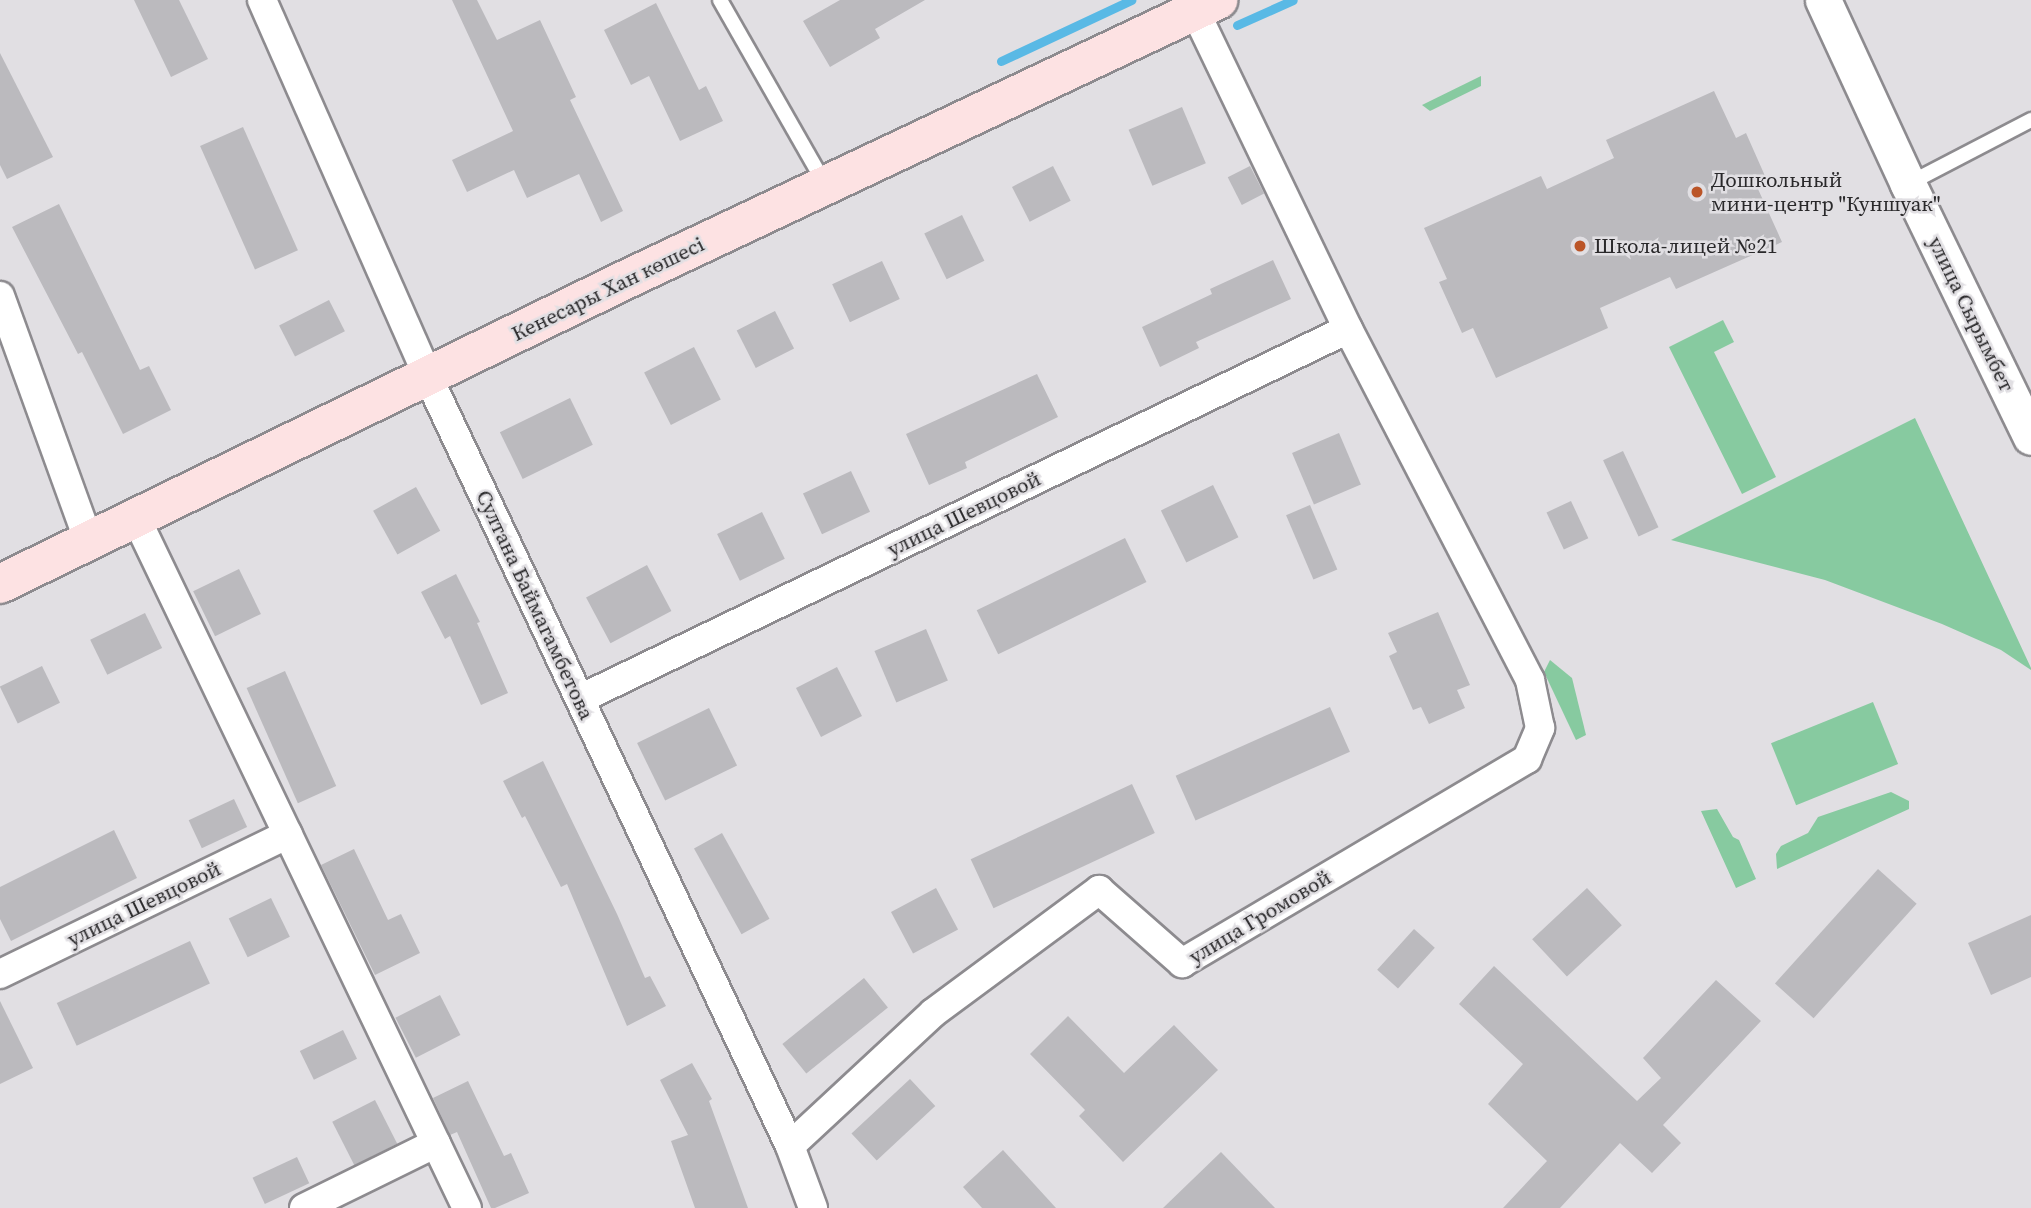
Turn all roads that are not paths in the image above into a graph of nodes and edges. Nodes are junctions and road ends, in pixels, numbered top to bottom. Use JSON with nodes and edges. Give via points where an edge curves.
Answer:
{"nodes":[{"id":1,"x":262,"y":0,"type":"edge"},
{"id":2,"x":720,"y":0,"type":"edge"},
{"id":3,"x":1823,"y":0,"type":"edge"},
{"id":4,"x":1207,"y":6,"type":"edge"},
{"id":5,"x":2031,"y":120,"type":"edge"},
{"id":6,"x":1908,"y":184,"type":"junction"},
{"id":7,"x":826,"y":185,"type":"junction"},
{"id":8,"x":0,"y":296,"type":"edge"},
{"id":9,"x":1348,"y":329,"type":"junction"},
{"id":10,"x":428,"y":377,"type":"junction"},
{"id":11,"x":2031,"y":437,"type":"edge"},
{"id":12,"x":137,"y":520,"type":"junction"},
{"id":13,"x":89,"y":542,"type":"junction"},
{"id":14,"x":0,"y":584,"type":"edge"},
{"id":15,"x":580,"y":699,"type":"junction"},
{"id":16,"x":288,"y":834,"type":"junction"},
{"id":17,"x":0,"y":974,"type":"edge"},
{"id":18,"x":436,"y":1143,"type":"junction"},
{"id":19,"x":790,"y":1146,"type":"junction"},
{"id":20,"x":304,"y":1208,"type":"edge"},
{"id":21,"x":467,"y":1208,"type":"edge"},
{"id":22,"x":813,"y":1208,"type":"edge"}],
"edges":[{"from":1,"to":10,"type":"street","name":"Султана Баймагамбетова"},
{"from":2,"to":7,"type":"lane"},
{"from":3,"to":6,"type":"street","name":"улица Сырымбет"},
{"from":4,"to":7,"type":"main road","name":"Кенесары Хан көшесі"},
{"from":4,"to":9,"type":"street"},
{"from":5,"to":6,"type":"lane"},
{"from":6,"to":11,"type":"street","name":"улица Сырымбет"},
{"from":7,"to":10,"type":"main road","name":"Кенесары Хан көшесі"},
{"from":8,"to":13,"type":"street"},
{"from":9,"to":15,"type":"street","name":"улица Шевцовой"},
{"from":9,"to":19,"type":"street","name":"улица Громовой","via":[[1530,680],[1541,728],[1527,759],[1182,963],[1099,890],[933,1013]]},
{"from":10,"to":12,"type":"main road","name":"Кенесары Хан көшесі"},
{"from":10,"to":15,"type":"street","name":"Султана Баймагамбетова"},
{"from":12,"to":13,"type":"main road","name":"Кенесары Хан көшесі"},
{"from":12,"to":16,"type":"street"},
{"from":13,"to":14,"type":"main road","name":"Кенесары Хан көшесі"},
{"from":15,"to":19,"type":"street","name":"Султана Баймагамбетова"},
{"from":16,"to":17,"type":"street","name":"улица Шевцовой"},
{"from":16,"to":18,"type":"street"},
{"from":18,"to":20,"type":"street"},
{"from":18,"to":21,"type":"street"},
{"from":19,"to":22,"type":"street","name":"Султана Баймагамбетова"}]}
